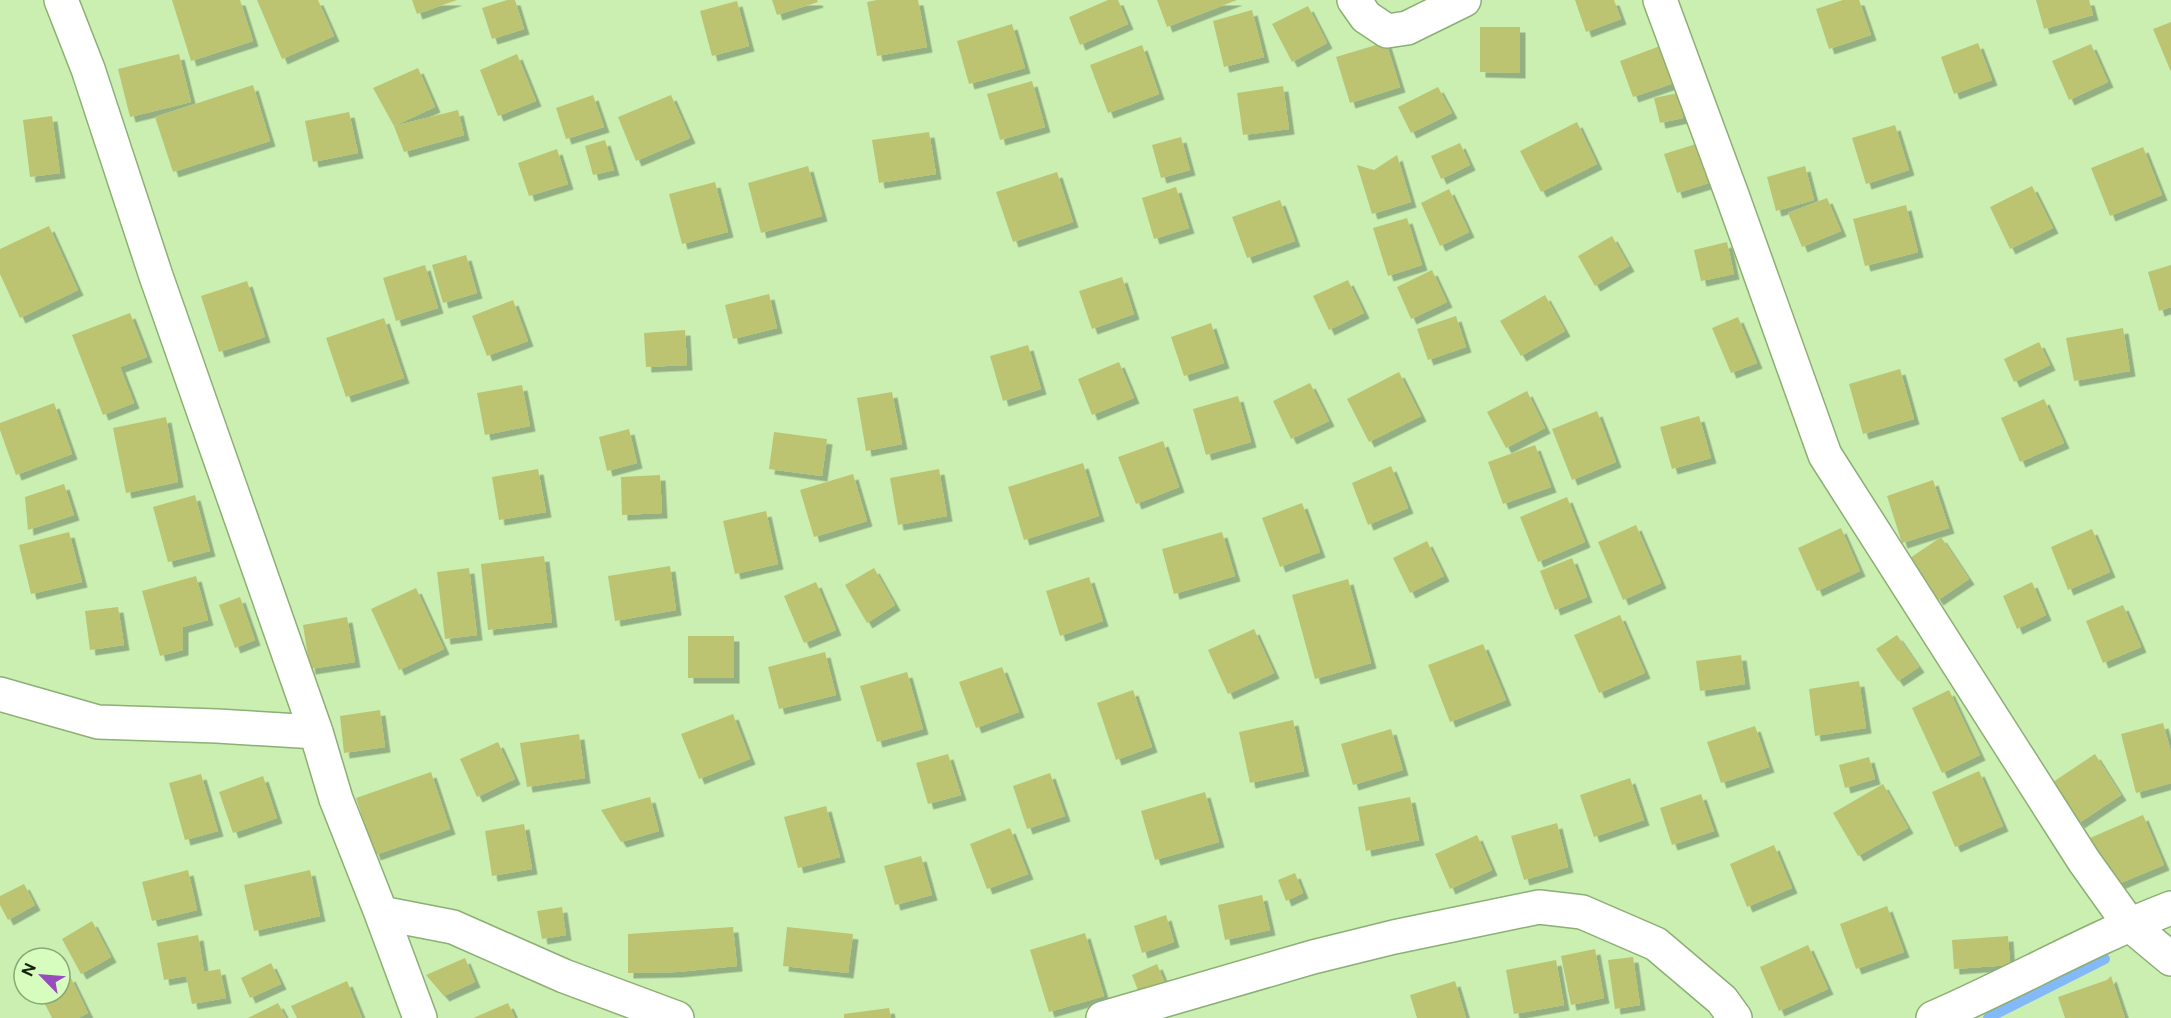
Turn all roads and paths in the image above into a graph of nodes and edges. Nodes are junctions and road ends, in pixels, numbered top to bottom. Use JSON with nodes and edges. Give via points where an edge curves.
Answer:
{"nodes":[{"id":1,"x":61,"y":0,"type":"edge"},
{"id":2,"x":1354,"y":0,"type":"edge"},
{"id":3,"x":1464,"y":0,"type":"edge"},
{"id":4,"x":1660,"y":0,"type":"edge"},
{"id":5,"x":0,"y":694,"type":"edge"},
{"id":6,"x":316,"y":732,"type":"junction"},
{"id":7,"x":2171,"y":908,"type":"edge"},
{"id":8,"x":381,"y":913,"type":"junction"},
{"id":9,"x":2128,"y":924,"type":"junction"},
{"id":10,"x":2171,"y":959,"type":"edge"},
{"id":11,"x":420,"y":1018,"type":"edge"},
{"id":12,"x":677,"y":1018,"type":"edge"},
{"id":13,"x":1103,"y":1018,"type":"edge"},
{"id":14,"x":1735,"y":1018,"type":"edge"},
{"id":15,"x":1934,"y":1018,"type":"edge"}],
"edges":[{"from":1,"to":6,"type":"street"},
{"from":2,"to":3,"type":"street","via":[[1366,16],[1387,31],[1407,28]]},
{"from":4,"to":9,"type":"street","via":[[1825,454]]},
{"from":5,"to":6,"type":"street","via":[[98,722]]},
{"from":6,"to":8,"type":"street","via":[[336,799]]},
{"from":7,"to":9,"type":"street"},
{"from":8,"to":11,"type":"street"},
{"from":8,"to":12,"type":"street","via":[[453,927],[564,976]]},
{"from":9,"to":10,"type":"street"},
{"from":9,"to":15,"type":"street"},
{"from":13,"to":14,"type":"street","via":[[1313,957],[1539,907],[1582,912],[1656,944],[1722,1000]]}]}
